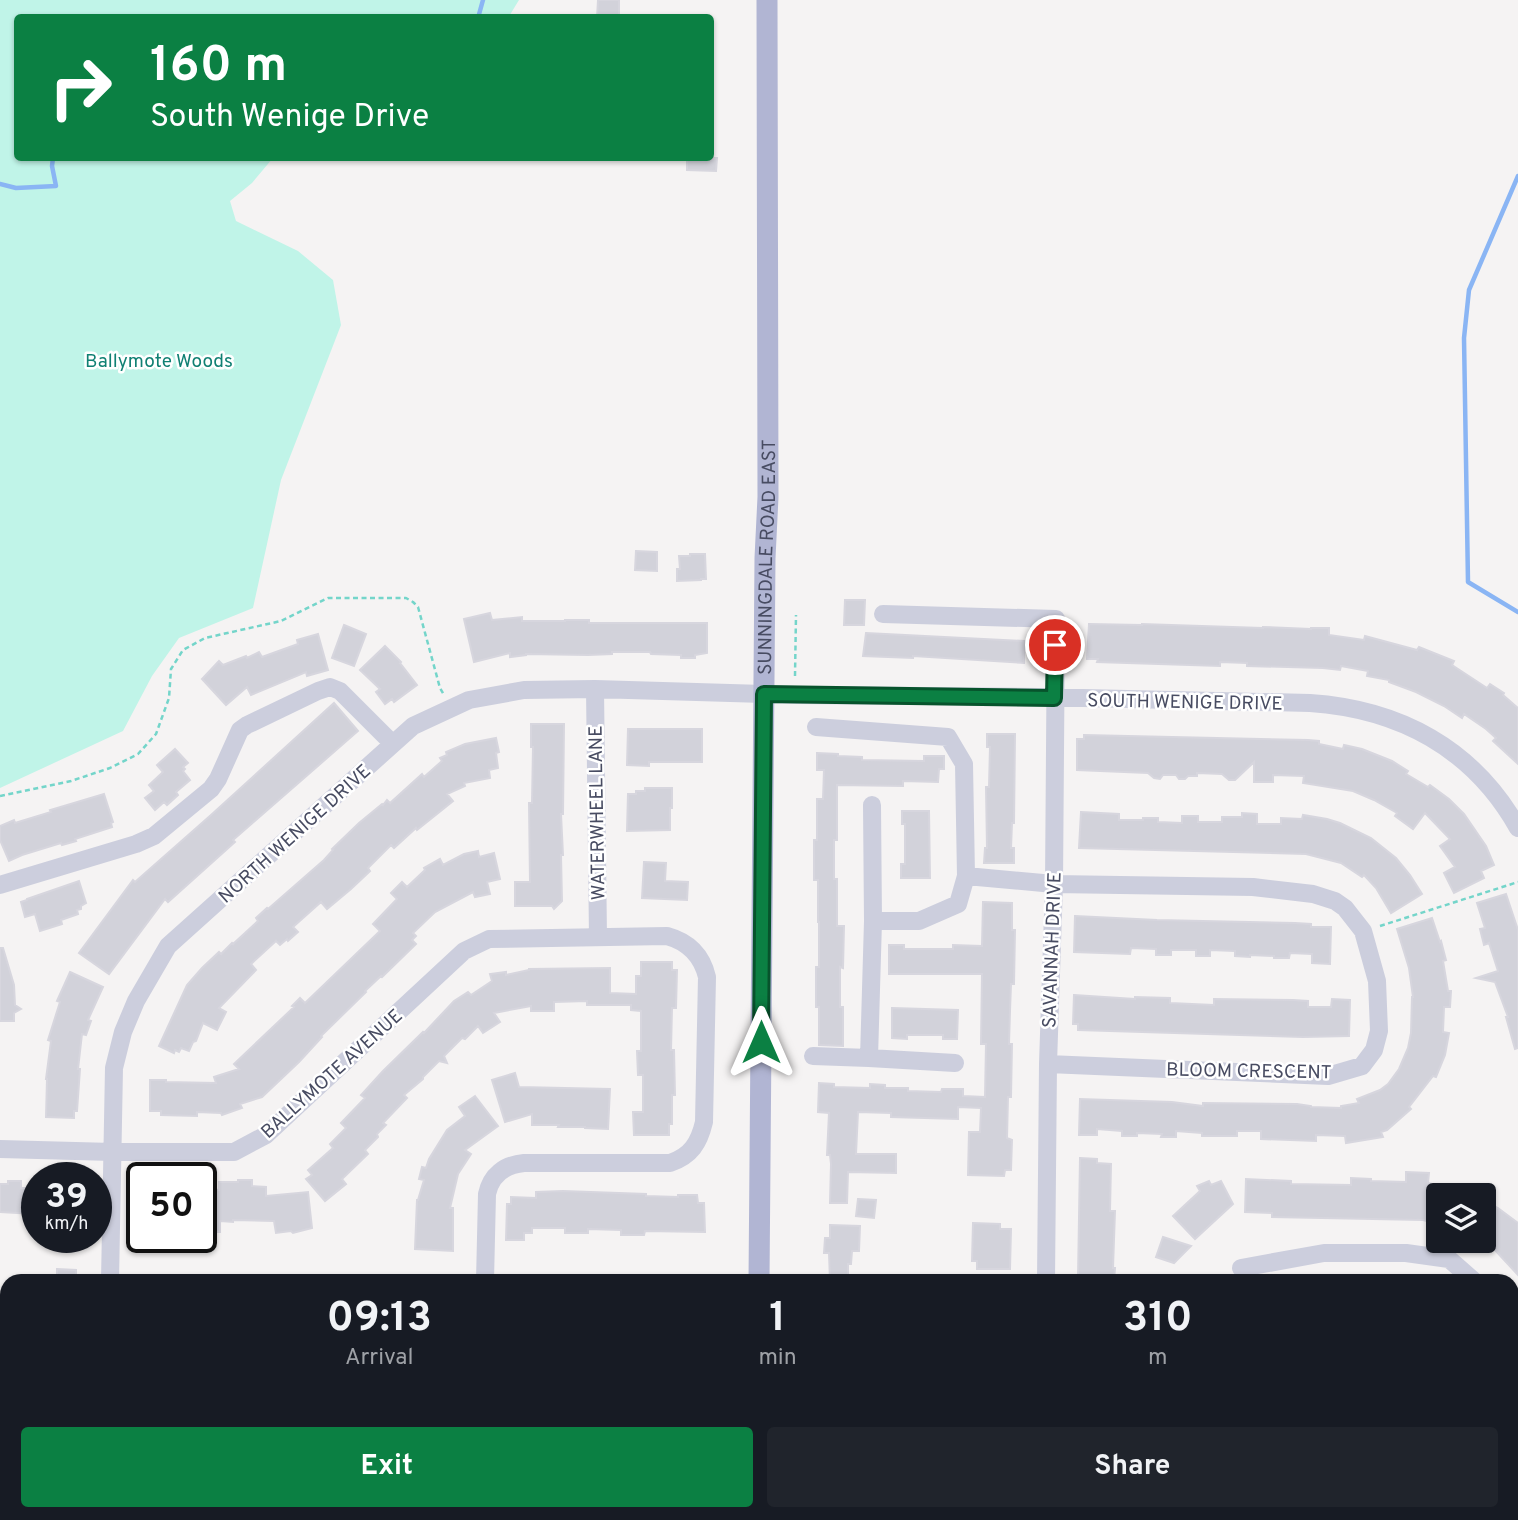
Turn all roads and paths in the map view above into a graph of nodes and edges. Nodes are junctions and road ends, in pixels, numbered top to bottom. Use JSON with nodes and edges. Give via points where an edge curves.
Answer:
{"nodes":[{"id":1,"x":767,"y":0,"type":"edge"},
{"id":2,"x":883,"y":614,"type":"dead end"},
{"id":3,"x":796,"y":615,"type":"dead end"},
{"id":4,"x":795,"y":676,"type":"dead end"},
{"id":5,"x":595,"y":689,"type":"junction"},
{"id":6,"x":764,"y":694,"type":"junction"},
{"id":7,"x":1054,"y":698,"type":"junction"},
{"id":8,"x":450,"y":709,"type":"junction"},
{"id":9,"x":816,"y":727,"type":"dead end"},
{"id":10,"x":393,"y":744,"type":"junction"},
{"id":11,"x":0,"y":796,"type":"edge"},
{"id":12,"x":872,"y":805,"type":"dead end"},
{"id":13,"x":1518,"y":828,"type":"edge"},
{"id":14,"x":966,"y":876,"type":"junction"},
{"id":15,"x":1518,"y":882,"type":"edge"},
{"id":16,"x":0,"y":884,"type":"edge"},
{"id":17,"x":1054,"y":884,"type":"junction"},
{"id":18,"x":873,"y":921,"type":"junction"},
{"id":19,"x":1380,"y":926,"type":"dead end"},
{"id":20,"x":598,"y":937,"type":"junction"},
{"id":21,"x":813,"y":1056,"type":"dead end"},
{"id":22,"x":869,"y":1058,"type":"junction"},
{"id":23,"x":955,"y":1063,"type":"dead end"},
{"id":24,"x":1048,"y":1065,"type":"junction"},
{"id":25,"x":0,"y":1149,"type":"edge"},
{"id":26,"x":113,"y":1152,"type":"junction"},
{"id":27,"x":1241,"y":1268,"type":"dead end"},
{"id":28,"x":110,"y":1274,"type":"edge"},
{"id":29,"x":485,"y":1274,"type":"edge"},
{"id":30,"x":759,"y":1274,"type":"edge"},
{"id":31,"x":1046,"y":1274,"type":"edge"},
{"id":32,"x":1466,"y":1274,"type":"edge"}],
"edges":[{"from":1,"to":6,"type":"main road","name":"SUNNINGDALE ROAD EAST"},
{"from":2,"to":7,"type":"street","name":"SAVANNAH DRIVE","via":[[1056,619]]},
{"from":3,"to":4,"type":"path"},
{"from":5,"to":6,"type":"street","name":"NORTH WENIGE DRIVE"},
{"from":5,"to":8,"type":"street","name":"NORTH WENIGE DRIVE","via":[[524,690],[470,700]]},
{"from":5,"to":20,"type":"street","name":"WATERWHEEL LANE"},
{"from":6,"to":7,"type":"street","name":"SOUTH WENIGE DRIVE"},
{"from":6,"to":30,"type":"main road","name":"SUNNINGDALE ROAD EAST"},
{"from":7,"to":13,"type":"street","name":"SOUTH WENIGE DRIVE","via":[[1310,703],[1369,712],[1415,729],[1461,759],[1489,786]]},
{"from":7,"to":17,"type":"street","name":"SAVANNAH DRIVE"},
{"from":8,"to":10,"type":"street","name":"NORTH WENIGE DRIVE","via":[[413,726]]},
{"from":8,"to":11,"type":"path","via":[[413,601],[328,598],[281,621],[205,638],[183,650],[171,669],[169,698],[156,733],[138,754],[71,781]]},
{"from":9,"to":14,"type":"street","via":[[948,737],[964,764]]},
{"from":10,"to":16,"type":"street","via":[[341,691],[330,687],[318,691],[240,730],[211,789],[154,836]]},
{"from":10,"to":26,"type":"street","name":"NORTH WENIGE DRIVE","via":[[168,946],[123,1032],[114,1068]]},
{"from":12,"to":18,"type":"street"},
{"from":14,"to":17,"type":"street","name":"BLOOM CRESCENT"},
{"from":14,"to":18,"type":"street","via":[[958,904],[919,921]]},
{"from":15,"to":19,"type":"path"},
{"from":17,"to":24,"type":"street","name":"SAVANNAH DRIVE"},
{"from":17,"to":24,"type":"street","name":"BLOOM CRESCENT","via":[[1253,887],[1335,901],[1363,931],[1377,981],[1379,1031],[1362,1066],[1328,1076]]},
{"from":18,"to":22,"type":"street"},
{"from":20,"to":26,"type":"street","name":"BALLYMOTE AVENUE","via":[[489,939],[464,951],[266,1135],[234,1152]]},
{"from":20,"to":29,"type":"street","name":"BALLYMOTE AVENUE","via":[[667,936],[688,946],[702,963],[707,977],[704,1122],[698,1142],[687,1155],[670,1163],[524,1163],[502,1170],[487,1194]]},
{"from":21,"to":22,"type":"street"},
{"from":22,"to":23,"type":"street"},
{"from":24,"to":31,"type":"street","name":"SAVANNAH DRIVE"},
{"from":25,"to":26,"type":"street","name":"BALLYMOTE AVENUE"},
{"from":26,"to":28,"type":"street","name":"NORTH WENIGE DRIVE"},
{"from":27,"to":32,"type":"street","via":[[1324,1253],[1406,1253],[1449,1259]]}]}
